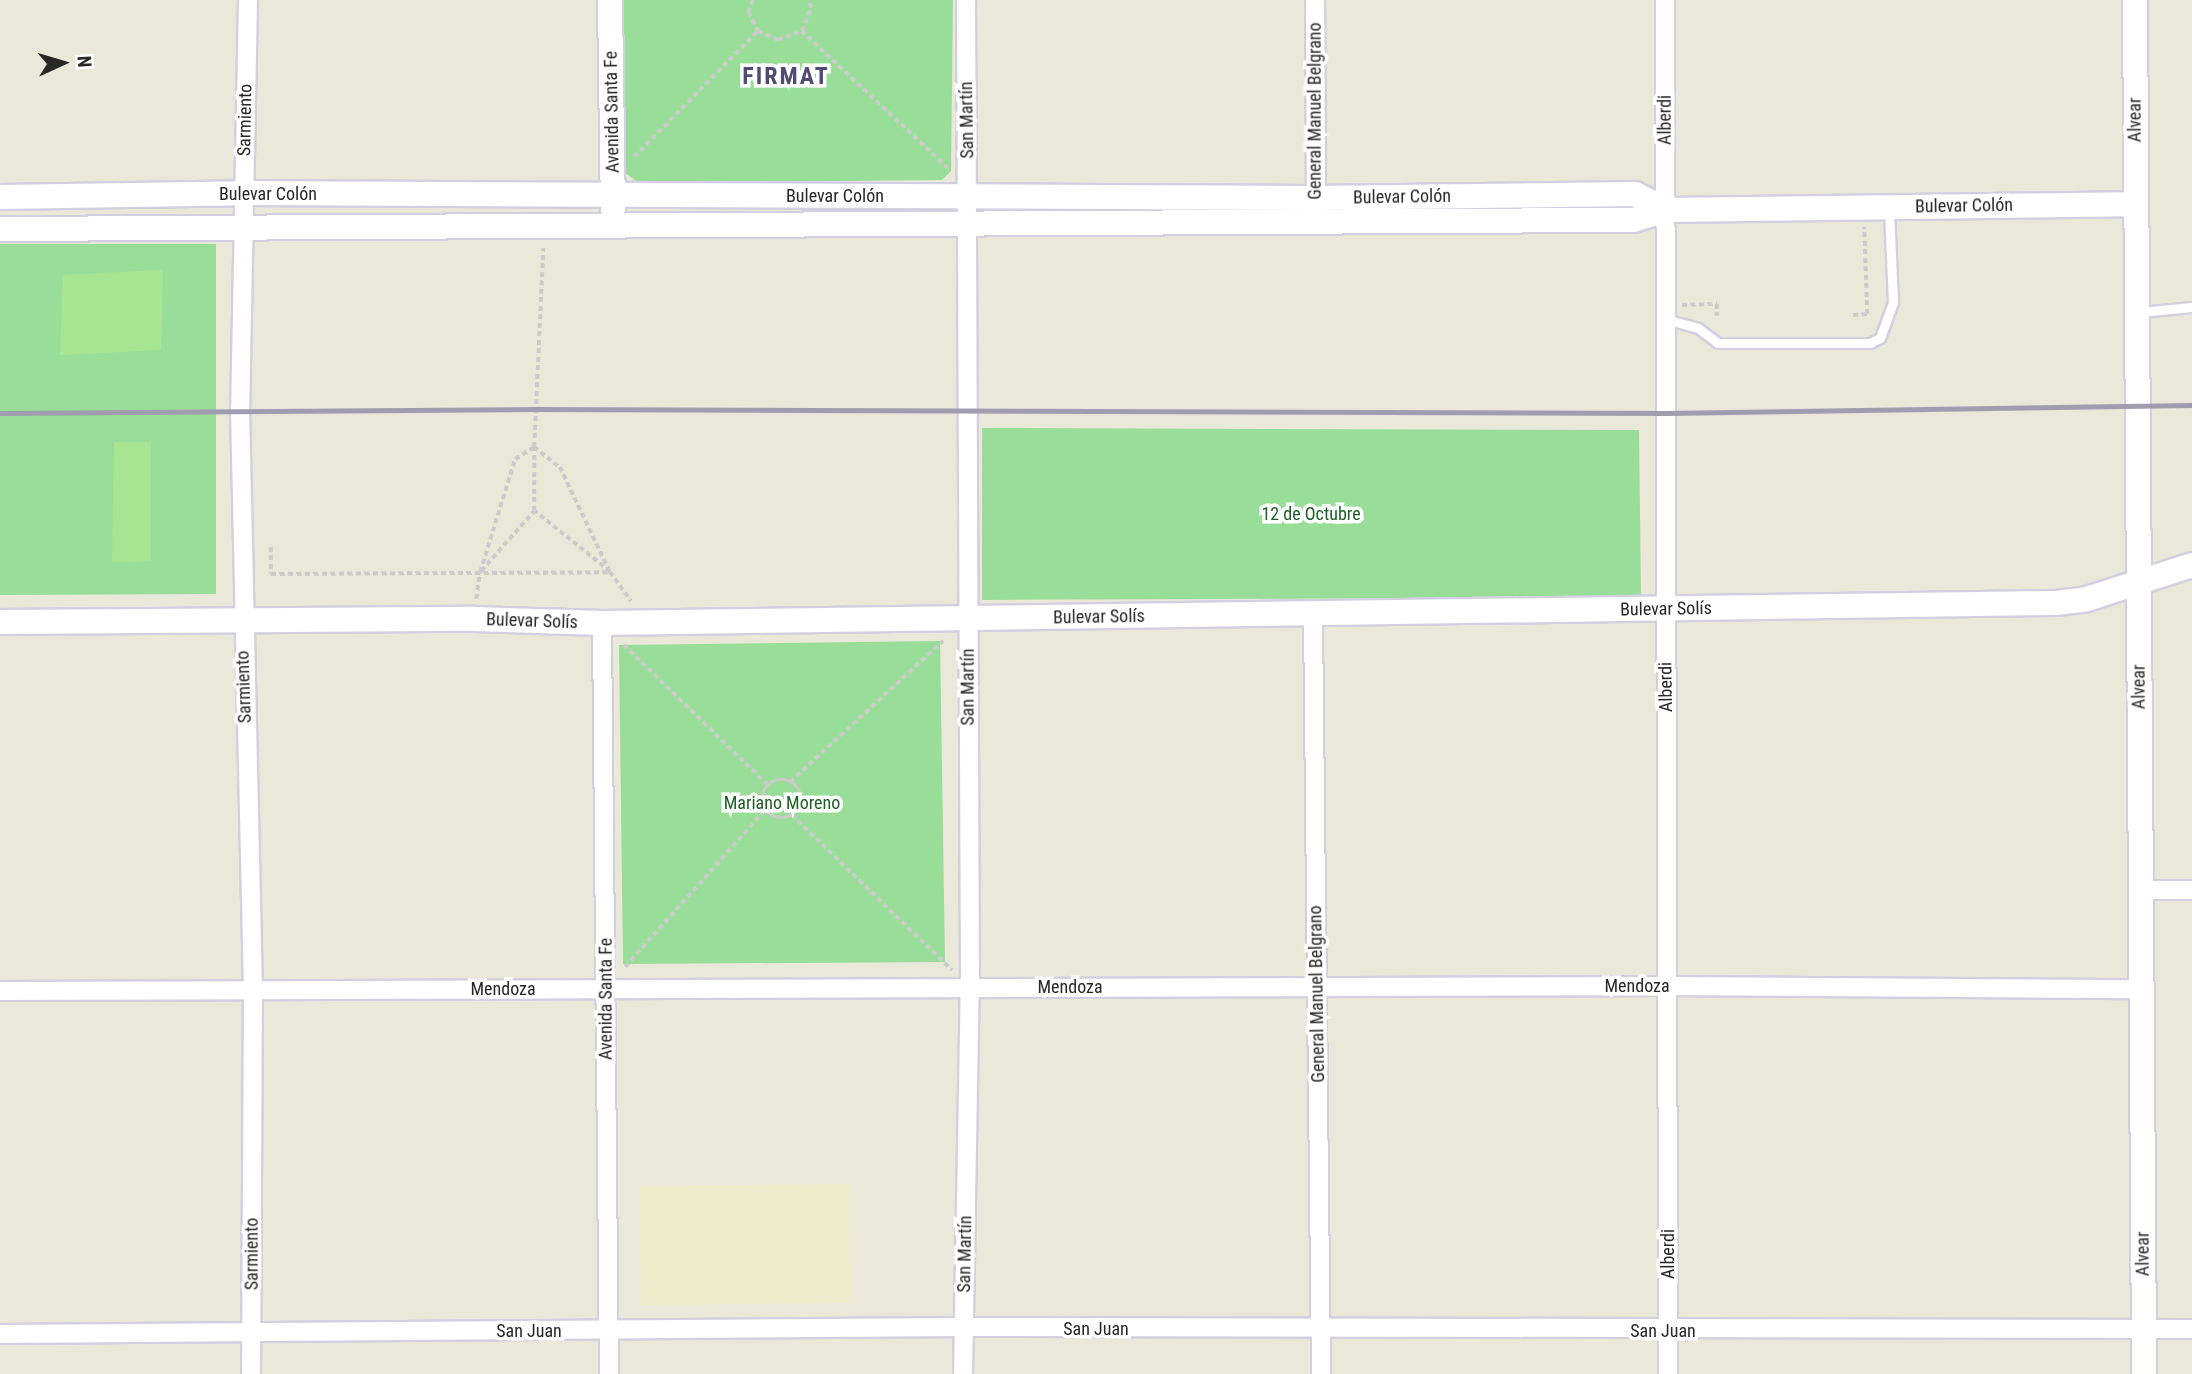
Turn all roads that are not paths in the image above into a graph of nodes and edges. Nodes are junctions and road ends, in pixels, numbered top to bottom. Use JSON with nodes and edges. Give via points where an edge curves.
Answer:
{"nodes":[{"id":1,"x":248,"y":0,"type":"edge"},
{"id":2,"x":610,"y":0,"type":"edge"},
{"id":3,"x":966,"y":0,"type":"edge"},
{"id":4,"x":1315,"y":0,"type":"edge"},
{"id":5,"x":1665,"y":0,"type":"edge"},
{"id":6,"x":2135,"y":0,"type":"edge"},
{"id":7,"x":243,"y":193,"type":"junction"},
{"id":8,"x":613,"y":195,"type":"junction"},
{"id":9,"x":0,"y":197,"type":"edge"},
{"id":10,"x":968,"y":197,"type":"junction"},
{"id":11,"x":2136,"y":204,"type":"junction"},
{"id":12,"x":1889,"y":207,"type":"junction"},
{"id":13,"x":1316,"y":210,"type":"junction"},
{"id":14,"x":1666,"y":210,"type":"junction"},
{"id":15,"x":967,"y":223,"type":"junction"},
{"id":16,"x":613,"y":224,"type":"junction"},
{"id":17,"x":243,"y":227,"type":"junction"},
{"id":18,"x":0,"y":229,"type":"edge"},
{"id":19,"x":2192,"y":307,"type":"edge"},
{"id":20,"x":2135,"y":312,"type":"junction"},
{"id":21,"x":1665,"y":319,"type":"junction"},
{"id":22,"x":2192,"y":565,"type":"edge"},
{"id":23,"x":2138,"y":581,"type":"junction"},
{"id":24,"x":1666,"y":609,"type":"junction"},
{"id":25,"x":1313,"y":614,"type":"junction"},
{"id":26,"x":968,"y":619,"type":"junction"},
{"id":27,"x":242,"y":621,"type":"junction"},
{"id":28,"x":0,"y":622,"type":"edge"},
{"id":29,"x":602,"y":623,"type":"junction"},
{"id":30,"x":2140,"y":890,"type":"junction"},
{"id":31,"x":2192,"y":890,"type":"edge"},
{"id":32,"x":1317,"y":986,"type":"junction"},
{"id":33,"x":1669,"y":986,"type":"junction"},
{"id":34,"x":970,"y":987,"type":"junction"},
{"id":35,"x":606,"y":989,"type":"junction"},
{"id":36,"x":2141,"y":989,"type":"junction"},
{"id":37,"x":253,"y":990,"type":"junction"},
{"id":38,"x":0,"y":991,"type":"edge"},
{"id":39,"x":963,"y":1327,"type":"junction"},
{"id":40,"x":2143,"y":1329,"type":"junction"},
{"id":41,"x":2192,"y":1329,"type":"edge"},
{"id":42,"x":608,"y":1330,"type":"junction"},
{"id":43,"x":1321,"y":1331,"type":"junction"},
{"id":44,"x":1668,"y":1331,"type":"junction"},
{"id":45,"x":251,"y":1332,"type":"junction"},
{"id":46,"x":0,"y":1334,"type":"edge"},
{"id":47,"x":251,"y":1374,"type":"edge"},
{"id":48,"x":609,"y":1374,"type":"edge"},
{"id":49,"x":963,"y":1374,"type":"edge"},
{"id":50,"x":1321,"y":1374,"type":"edge"},
{"id":51,"x":1668,"y":1374,"type":"edge"},
{"id":52,"x":2144,"y":1374,"type":"edge"}],
"edges":[{"from":1,"to":7,"type":"street","name":"Sarmiento"},
{"from":2,"to":8,"type":"main road","name":"Avenida Santa Fe"},
{"from":3,"to":10,"type":"street","name":"San Martín"},
{"from":4,"to":13,"type":"street","name":"General Manuel Belgrano"},
{"from":5,"to":14,"type":"street","name":"Alberdi"},
{"from":6,"to":11,"type":"main road","name":"Alvear"},
{"from":7,"to":8,"type":"main road","name":"Bulevar Colón"},
{"from":7,"to":9,"type":"main road","name":"Bulevar Colón"},
{"from":7,"to":17,"type":"street","name":"Sarmiento"},
{"from":8,"to":10,"type":"main road","name":"Bulevar Colón"},
{"from":8,"to":16,"type":"main road","name":"Avenida Santa Fe"},
{"from":10,"to":13,"type":"main road","name":"Bulevar Colón"},
{"from":10,"to":15,"type":"street","name":"San Martín"},
{"from":11,"to":12,"type":"main road","name":"Bulevar Colón"},
{"from":11,"to":20,"type":"main road","name":"Alvear"},
{"from":12,"to":14,"type":"main road","name":"Bulevar Colón"},
{"from":12,"to":21,"type":"lane","via":[[1893,302],[1880,338],[1870,343],[1718,343],[1698,328]]},
{"from":13,"to":14,"type":"main road","name":"Bulevar Colón","via":[[1635,194]]},
{"from":13,"to":15,"type":"main road","name":"Bulevar Colón"},
{"from":14,"to":21,"type":"street","name":"Alberdi"},
{"from":15,"to":16,"type":"main road","name":"Bulevar Colón"},
{"from":15,"to":26,"type":"street","name":"San Martín"},
{"from":16,"to":17,"type":"main road","name":"Bulevar Colón"},
{"from":17,"to":18,"type":"main road","name":"Bulevar Colón"},
{"from":17,"to":27,"type":"street","name":"Sarmiento"},
{"from":19,"to":20,"type":"lane"},
{"from":20,"to":23,"type":"main road","name":"Alvear"},
{"from":21,"to":24,"type":"street","name":"Alberdi"},
{"from":22,"to":23,"type":"main road","name":"Bulevar Solís"},
{"from":23,"to":24,"type":"main road","name":"Bulevar Solís","via":[[2087,599],[2056,603]]},
{"from":23,"to":30,"type":"main road","name":"Alvear"},
{"from":24,"to":25,"type":"main road","name":"Bulevar Solís"},
{"from":24,"to":33,"type":"street","name":"Alberdi"},
{"from":25,"to":26,"type":"main road","name":"Bulevar Solís"},
{"from":25,"to":32,"type":"street","name":"General Manuel Belgrano"},
{"from":26,"to":29,"type":"main road","name":"Bulevar Solís"},
{"from":26,"to":34,"type":"street","name":"San Martín"},
{"from":27,"to":28,"type":"main road","name":"Bulevar Solís"},
{"from":27,"to":29,"type":"main road","name":"Bulevar Solís"},
{"from":27,"to":37,"type":"street","name":"Sarmiento"},
{"from":29,"to":35,"type":"street","name":"Avenida Santa Fe"},
{"from":30,"to":31,"type":"street"},
{"from":30,"to":36,"type":"main road","name":"Alvear"},
{"from":32,"to":33,"type":"street","name":"Mendoza"},
{"from":32,"to":34,"type":"street","name":"Mendoza"},
{"from":32,"to":43,"type":"street","name":"General Manuel Belgrano"},
{"from":33,"to":36,"type":"street","name":"Mendoza"},
{"from":33,"to":44,"type":"street","name":"Alberdi"},
{"from":34,"to":35,"type":"street","name":"Mendoza"},
{"from":34,"to":39,"type":"street","name":"San Martín"},
{"from":35,"to":37,"type":"street","name":"Mendoza"},
{"from":35,"to":42,"type":"street","name":"Avenida Santa Fe"},
{"from":36,"to":40,"type":"main road","name":"Alvear"},
{"from":37,"to":38,"type":"street","name":"Mendoza"},
{"from":37,"to":45,"type":"street","name":"Sarmiento"},
{"from":39,"to":42,"type":"street","name":"San Juan"},
{"from":39,"to":43,"type":"street","name":"San Juan"},
{"from":39,"to":49,"type":"street","name":"San Martín"},
{"from":40,"to":41,"type":"street","name":"San Juan"},
{"from":40,"to":44,"type":"street","name":"San Juan"},
{"from":40,"to":52,"type":"main road","name":"Alvear"},
{"from":42,"to":45,"type":"street","name":"San Juan"},
{"from":42,"to":48,"type":"street","name":"Avenida Santa Fe"},
{"from":43,"to":44,"type":"street","name":"San Juan"},
{"from":43,"to":50,"type":"street","name":"General Manuel Belgrano"},
{"from":44,"to":51,"type":"street","name":"Alberdi"},
{"from":45,"to":46,"type":"street","name":"San Juan"},
{"from":45,"to":47,"type":"street","name":"Sarmiento"}]}
